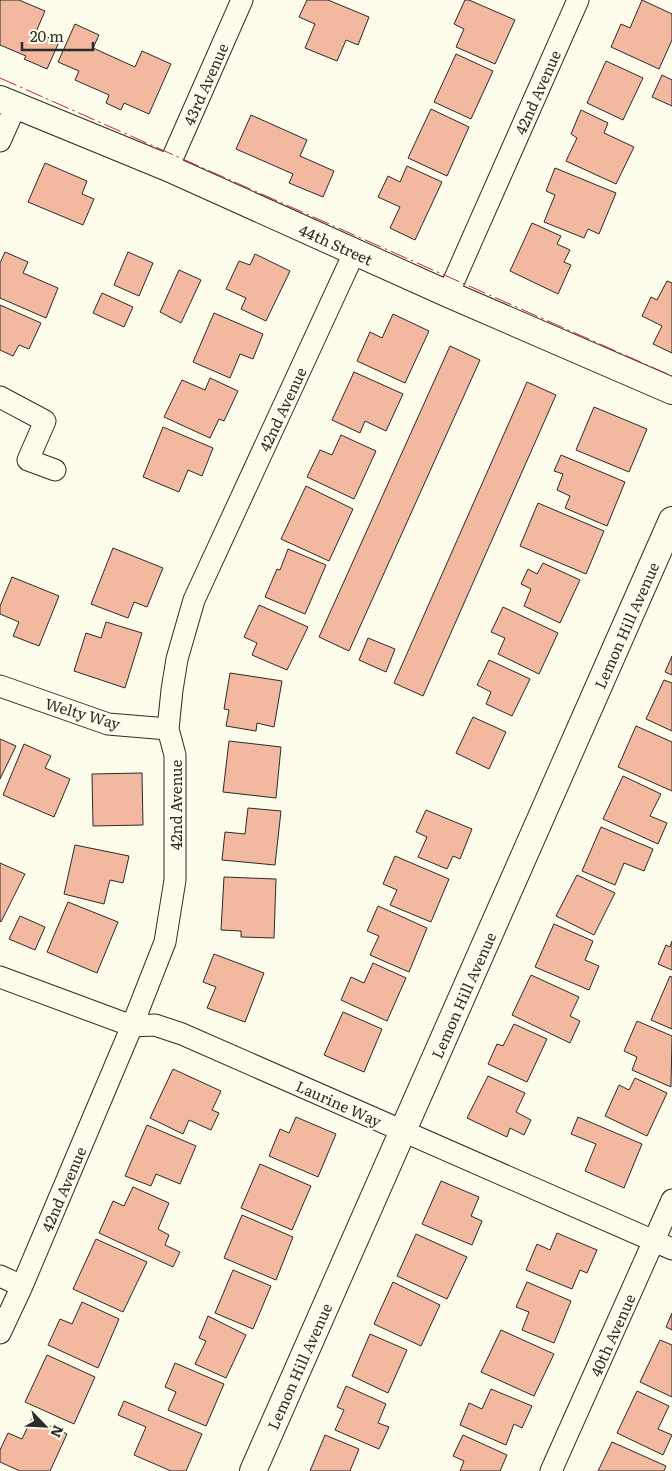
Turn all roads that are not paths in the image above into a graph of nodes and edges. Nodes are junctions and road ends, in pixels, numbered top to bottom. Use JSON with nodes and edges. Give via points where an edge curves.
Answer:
{"nodes":[{"id":1,"x":242,"y":0,"type":"edge"},
{"id":2,"x":578,"y":0,"type":"edge"},
{"id":3,"x":8,"y":102,"type":"edge"},
{"id":4,"x":0,"y":141,"type":"edge"},
{"id":5,"x":168,"y":168,"type":"junction"},
{"id":6,"x":354,"y":252,"type":"junction"},
{"id":7,"x":448,"y":294,"type":"junction"},
{"id":8,"x":672,"y":390,"type":"edge"},
{"id":9,"x":0,"y":397,"type":"edge"},
{"id":10,"x":55,"y":470,"type":"dead end"},
{"id":11,"x":672,"y":520,"type":"edge"},
{"id":12,"x":0,"y":686,"type":"edge"},
{"id":13,"x":168,"y":729,"type":"junction"},
{"id":14,"x":0,"y":977,"type":"edge"},
{"id":15,"x":132,"y":1026,"type":"junction"},
{"id":16,"x":403,"y":1131,"type":"junction"},
{"id":17,"x":672,"y":1200,"type":"edge"},
{"id":18,"x":663,"y":1245,"type":"edge"},
{"id":19,"x":0,"y":1276,"type":"edge"},
{"id":20,"x":22,"y":1286,"type":"junction"},
{"id":21,"x":0,"y":1333,"type":"edge"},
{"id":22,"x":253,"y":1471,"type":"edge"},
{"id":23,"x":552,"y":1471,"type":"edge"}],
"edges":[{"from":1,"to":5,"type":"street","name":"43rd Avenue"},
{"from":2,"to":7,"type":"street","name":"42nd Avenue"},
{"from":3,"to":4,"type":"street"},
{"from":3,"to":5,"type":"street","name":"44th Street"},
{"from":5,"to":6,"type":"street","name":"44th Street"},
{"from":6,"to":7,"type":"street","name":"44th Street"},
{"from":6,"to":13,"type":"street","name":"42nd Avenue","via":[[194,600],[177,659]]},
{"from":7,"to":8,"type":"street","name":"44th Street"},
{"from":9,"to":10,"type":"street","via":[[45,421],[28,460]]},
{"from":11,"to":16,"type":"street","name":"Lemon Hill Avenue"},
{"from":12,"to":13,"type":"street","name":"Welty Way","via":[[108,724]]},
{"from":13,"to":15,"type":"street","name":"42nd Avenue","via":[[175,756],[175,880],[165,942]]},
{"from":14,"to":15,"type":"street","name":"Laurine Way"},
{"from":15,"to":16,"type":"street","name":"Laurine Way","via":[[155,1025],[182,1034]]},
{"from":15,"to":20,"type":"street","name":"42nd Avenue"},
{"from":16,"to":18,"type":"street","name":"Laurine Way"},
{"from":16,"to":22,"type":"street","name":"Lemon Hill Avenue"},
{"from":17,"to":18,"type":"street","name":"40th Avenue"},
{"from":18,"to":23,"type":"street","name":"40th Avenue"},
{"from":19,"to":20,"type":"street"},
{"from":20,"to":21,"type":"street","name":"42nd Avenue"}]}
